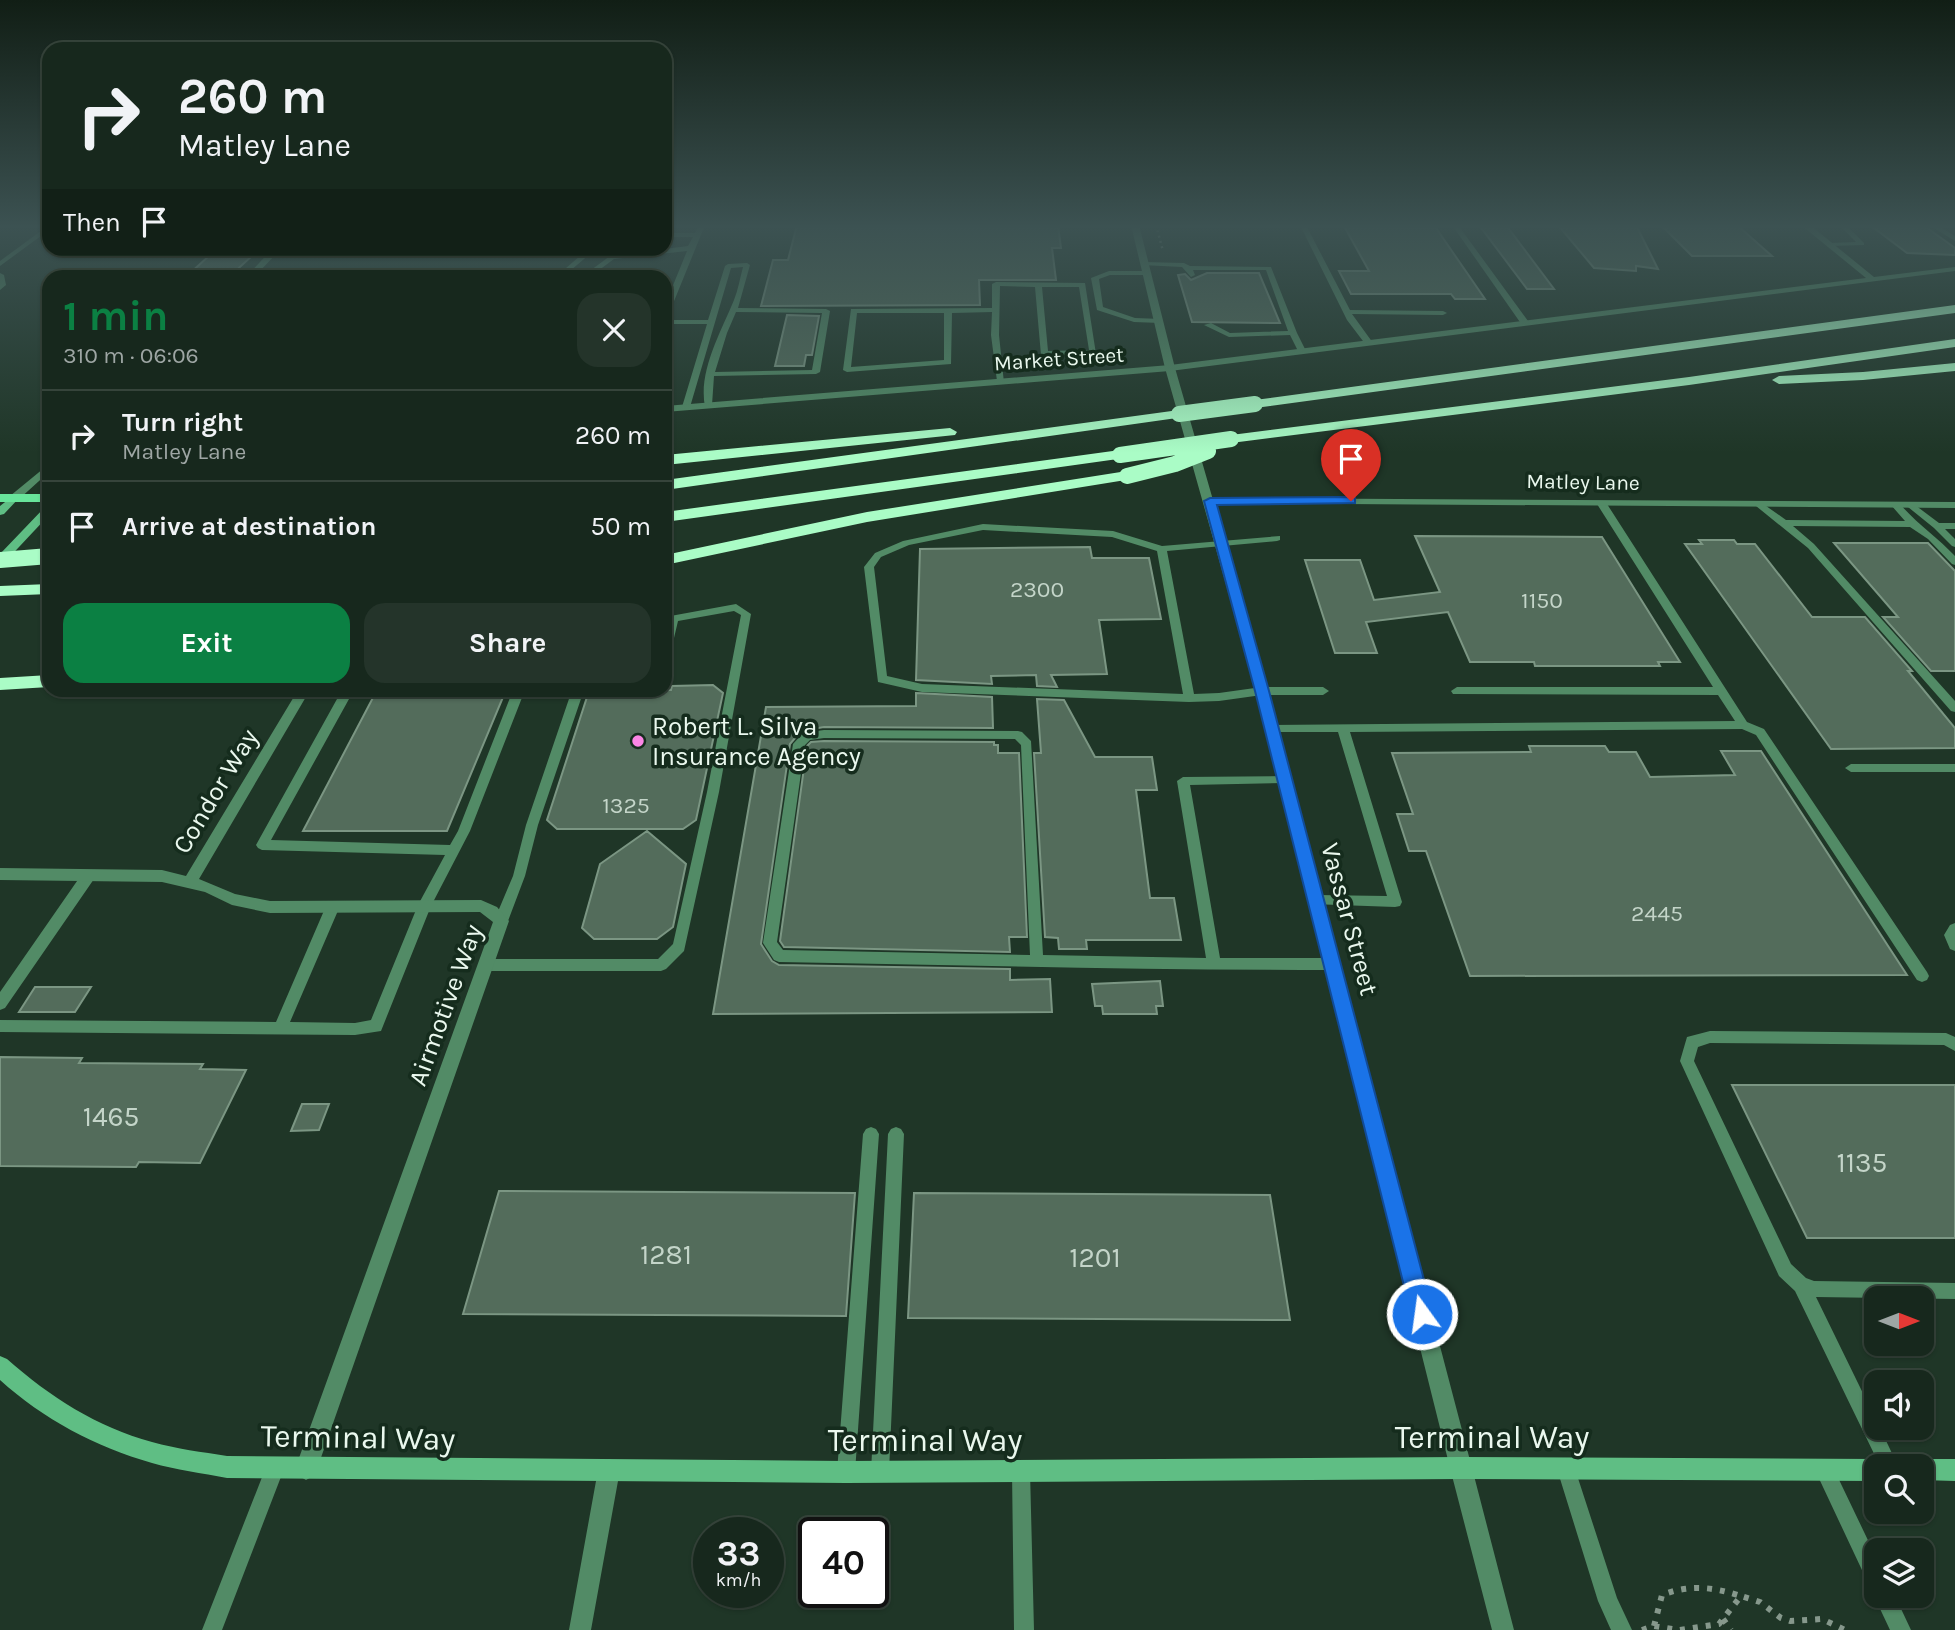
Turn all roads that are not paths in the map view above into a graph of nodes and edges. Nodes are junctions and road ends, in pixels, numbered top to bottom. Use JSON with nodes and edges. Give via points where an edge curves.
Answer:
{"nodes":[{"id":1,"x":717,"y":301,"type":"edge"},
{"id":2,"x":736,"y":301,"type":"edge"},
{"id":3,"x":996,"y":301,"type":"edge"},
{"id":4,"x":1039,"y":301,"type":"edge"},
{"id":5,"x":1085,"y":301,"type":"edge"},
{"id":6,"x":1099,"y":301,"type":"edge"},
{"id":7,"x":1153,"y":301,"type":"edge"},
{"id":8,"x":1281,"y":301,"type":"edge"},
{"id":9,"x":1341,"y":301,"type":"edge"},
{"id":10,"x":1509,"y":301,"type":"edge"},
{"id":11,"x":1698,"y":301,"type":"edge"},
{"id":12,"x":1925,"y":301,"type":"edge"},
{"id":13,"x":1955,"y":309,"type":"edge"},
{"id":14,"x":733,"y":310,"type":"junction"},
{"id":15,"x":948,"y":310,"type":"junction"},
{"id":16,"x":996,"y":310,"type":"junction"},
{"id":17,"x":1347,"y":312,"type":"junction"},
{"id":18,"x":1443,"y":313,"type":"dead end"},
{"id":19,"x":711,"y":321,"type":"junction"},
{"id":20,"x":1158,"y":321,"type":"junction"},
{"id":21,"x":672,"y":322,"type":"edge"},
{"id":22,"x":1525,"y":323,"type":"junction"},
{"id":23,"x":1208,"y":325,"type":"dead end"},
{"id":24,"x":1816,"y":328,"type":"junction"},
{"id":25,"x":1293,"y":333,"type":"junction"},
{"id":26,"x":1369,"y":343,"type":"junction"},
{"id":27,"x":1955,"y":343,"type":"edge"},
{"id":28,"x":1302,"y":351,"type":"junction"},
{"id":29,"x":1955,"y":367,"type":"edge"},
{"id":30,"x":1170,"y":368,"type":"junction"},
{"id":31,"x":710,"y":374,"type":"junction"},
{"id":32,"x":1001,"y":381,"type":"junction"},
{"id":33,"x":1689,"y":381,"type":"junction"},
{"id":34,"x":708,"y":405,"type":"junction"},
{"id":35,"x":686,"y":407,"type":"junction"},
{"id":36,"x":672,"y":408,"type":"edge"},
{"id":37,"x":1112,"y":420,"type":"junction"},
{"id":38,"x":1231,"y":439,"type":"junction"},
{"id":39,"x":672,"y":459,"type":"edge"},
{"id":40,"x":42,"y":472,"type":"edge"},
{"id":41,"x":672,"y":484,"type":"edge"},
{"id":42,"x":7,"y":498,"type":"edge"},
{"id":43,"x":42,"y":498,"type":"edge"},
{"id":44,"x":1210,"y":501,"type":"junction"},
{"id":45,"x":1602,"y":504,"type":"junction"},
{"id":46,"x":1759,"y":504,"type":"junction"},
{"id":47,"x":1896,"y":505,"type":"junction"},
{"id":48,"x":1911,"y":505,"type":"junction"},
{"id":49,"x":1955,"y":505,"type":"edge"},
{"id":50,"x":0,"y":512,"type":"edge"},
{"id":51,"x":42,"y":516,"type":"edge"},
{"id":52,"x":672,"y":516,"type":"edge"},
{"id":53,"x":1784,"y":523,"type":"junction"},
{"id":54,"x":1912,"y":524,"type":"junction"},
{"id":55,"x":1937,"y":526,"type":"junction"},
{"id":56,"x":1955,"y":526,"type":"edge"},
{"id":57,"x":1277,"y":538,"type":"dead end"},
{"id":58,"x":1955,"y":544,"type":"edge"},
{"id":59,"x":1222,"y":545,"type":"junction"},
{"id":60,"x":1162,"y":549,"type":"junction"},
{"id":61,"x":42,"y":557,"type":"edge"},
{"id":62,"x":672,"y":558,"type":"edge"},
{"id":63,"x":0,"y":560,"type":"edge"},
{"id":64,"x":1955,"y":562,"type":"edge"},
{"id":65,"x":42,"y":589,"type":"edge"},
{"id":66,"x":0,"y":591,"type":"edge"},
{"id":67,"x":672,"y":619,"type":"edge"},
{"id":68,"x":42,"y":681,"type":"edge"},
{"id":69,"x":0,"y":684,"type":"edge"},
{"id":70,"x":1262,"y":691,"type":"junction"},
{"id":71,"x":1324,"y":691,"type":"dead end"},
{"id":72,"x":1457,"y":691,"type":"dead end"},
{"id":73,"x":1721,"y":691,"type":"junction"},
{"id":74,"x":300,"y":697,"type":"edge"},
{"id":75,"x":344,"y":697,"type":"edge"},
{"id":76,"x":516,"y":697,"type":"edge"},
{"id":77,"x":576,"y":697,"type":"edge"},
{"id":78,"x":1189,"y":698,"type":"junction"},
{"id":79,"x":1955,"y":708,"type":"edge"},
{"id":80,"x":1742,"y":725,"type":"junction"},
{"id":81,"x":1271,"y":728,"type":"junction"},
{"id":82,"x":1343,"y":728,"type":"junction"},
{"id":83,"x":1851,"y":768,"type":"dead end"},
{"id":84,"x":1955,"y":768,"type":"edge"},
{"id":85,"x":1284,"y":779,"type":"junction"},
{"id":86,"x":454,"y":850,"type":"junction"},
{"id":87,"x":0,"y":874,"type":"edge"},
{"id":88,"x":89,"y":875,"type":"junction"},
{"id":89,"x":190,"y":882,"type":"junction"},
{"id":90,"x":1316,"y":900,"type":"junction"},
{"id":91,"x":425,"y":905,"type":"junction"},
{"id":92,"x":333,"y":906,"type":"junction"},
{"id":93,"x":501,"y":921,"type":"junction"},
{"id":94,"x":1955,"y":929,"type":"edge"},
{"id":95,"x":1955,"y":945,"type":"edge"},
{"id":96,"x":1037,"y":962,"type":"junction"},
{"id":97,"x":1214,"y":964,"type":"junction"},
{"id":98,"x":1332,"y":964,"type":"junction"},
{"id":99,"x":487,"y":965,"type":"junction"},
{"id":100,"x":1922,"y":976,"type":"dead end"},
{"id":101,"x":0,"y":1004,"type":"edge"},
{"id":102,"x":0,"y":1026,"type":"edge"},
{"id":103,"x":280,"y":1029,"type":"junction"},
{"id":104,"x":1955,"y":1044,"type":"edge"},
{"id":105,"x":871,"y":1134,"type":"dead end"},
{"id":106,"x":896,"y":1134,"type":"dead end"},
{"id":107,"x":1801,"y":1285,"type":"junction"},
{"id":108,"x":1955,"y":1292,"type":"edge"},
{"id":109,"x":0,"y":1366,"type":"edge"},
{"id":110,"x":1883,"y":1454,"type":"edge"},
{"id":111,"x":1461,"y":1468,"type":"junction"},
{"id":112,"x":275,"y":1469,"type":"junction"},
{"id":113,"x":306,"y":1469,"type":"junction"},
{"id":114,"x":1566,"y":1469,"type":"junction"},
{"id":115,"x":1824,"y":1469,"type":"junction"},
{"id":116,"x":609,"y":1470,"type":"junction"},
{"id":117,"x":1864,"y":1470,"type":"edge"},
{"id":118,"x":1934,"y":1470,"type":"edge"},
{"id":119,"x":1955,"y":1470,"type":"edge"},
{"id":120,"x":1021,"y":1471,"type":"junction"},
{"id":121,"x":846,"y":1472,"type":"junction"},
{"id":122,"x":880,"y":1472,"type":"junction"},
{"id":123,"x":1864,"y":1553,"type":"edge"},
{"id":124,"x":1890,"y":1608,"type":"edge"},
{"id":125,"x":212,"y":1630,"type":"edge"},
{"id":126,"x":580,"y":1630,"type":"edge"},
{"id":127,"x":1024,"y":1630,"type":"edge"},
{"id":128,"x":1503,"y":1630,"type":"edge"},
{"id":129,"x":1622,"y":1630,"type":"edge"},
{"id":130,"x":1901,"y":1630,"type":"edge"}],
"edges":[{"from":1,"to":19,"type":"lane"},
{"from":2,"to":14,"type":"lane"},
{"from":3,"to":16,"type":"lane"},
{"from":4,"to":5,"type":"lane","via":[[1044,353],[1093,352]]},
{"from":6,"to":20,"type":"lane","via":[[1100,308],[1134,320]]},
{"from":7,"to":20,"type":"street","name":"Vassar Street"},
{"from":8,"to":25,"type":"lane"},
{"from":9,"to":17,"type":"lane"},
{"from":10,"to":22,"type":"lane"},
{"from":11,"to":22,"type":"street","name":"Market Street"},
{"from":12,"to":24,"type":"highway"},
{"from":13,"to":24,"type":"highway"},
{"from":14,"to":31,"type":"lane"},
{"from":14,"to":31,"type":"lane","via":[[826,311],[816,372]]},
{"from":15,"to":15,"type":"lane","via":[[854,311],[847,370],[948,362]]},
{"from":15,"to":16,"type":"lane"},
{"from":16,"to":32,"type":"lane"},
{"from":17,"to":18,"type":"lane"},
{"from":17,"to":26,"type":"lane"},
{"from":19,"to":21,"type":"lane"},
{"from":19,"to":35,"type":"lane"},
{"from":20,"to":30,"type":"street","name":"Vassar Street"},
{"from":22,"to":26,"type":"street","name":"Market Street"},
{"from":23,"to":25,"type":"lane","via":[[1229,335]]},
{"from":24,"to":37,"type":"highway","bridge":true},
{"from":25,"to":28,"type":"lane"},
{"from":26,"to":28,"type":"street","name":"Market Street"},
{"from":27,"to":33,"type":"highway"},
{"from":28,"to":30,"type":"street","name":"Market Street"},
{"from":29,"to":33,"type":"highway","via":[[1833,378]]},
{"from":30,"to":32,"type":"street","name":"Market Street"},
{"from":30,"to":44,"type":"street","name":"Vassar Street"},
{"from":31,"to":34,"type":"lane"},
{"from":32,"to":34,"type":"street","name":"Market Street"},
{"from":33,"to":38,"type":"highway"},
{"from":34,"to":35,"type":"street","name":"Market Street"},
{"from":35,"to":36,"type":"street","name":"Market Street"},
{"from":37,"to":39,"type":"highway"},
{"from":37,"to":41,"type":"highway"},
{"from":38,"to":52,"type":"highway","bridge":true},
{"from":38,"to":62,"type":"highway","bridge":true,"via":[[1185,460],[1127,476],[878,514]]},
{"from":40,"to":42,"type":"street"},
{"from":42,"to":43,"type":"main road"},
{"from":42,"to":50,"type":"main road"},
{"from":44,"to":45,"type":"street","name":"Matley Lane"},
{"from":44,"to":59,"type":"street","name":"Vassar Street"},
{"from":45,"to":46,"type":"street","name":"Matley Lane"},
{"from":45,"to":73,"type":"lane"},
{"from":46,"to":47,"type":"street","name":"Matley Lane"},
{"from":46,"to":53,"type":"lane"},
{"from":47,"to":48,"type":"street","name":"Matley Lane"},
{"from":47,"to":54,"type":"lane"},
{"from":48,"to":49,"type":"street","name":"Matley Lane"},
{"from":48,"to":55,"type":"lane"},
{"from":51,"to":63,"type":"main road"},
{"from":53,"to":54,"type":"lane"},
{"from":53,"to":79,"type":"lane","via":[[1811,546]]},
{"from":54,"to":64,"type":"lane"},
{"from":55,"to":56,"type":"lane"},
{"from":55,"to":58,"type":"lane"},
{"from":57,"to":59,"type":"lane"},
{"from":59,"to":60,"type":"lane"},
{"from":59,"to":70,"type":"street","name":"Vassar Street"},
{"from":60,"to":78,"type":"lane"},
{"from":60,"to":78,"type":"lane","via":[[1113,534],[983,527],[924,537],[878,555],[869,567],[882,679],[922,688]]},
{"from":61,"to":63,"type":"highway","bridge":true},
{"from":65,"to":66,"type":"highway"},
{"from":67,"to":99,"type":"lane","via":[[736,607],[746,614],[679,947],[661,965]]},
{"from":68,"to":69,"type":"highway"},
{"from":70,"to":71,"type":"lane"},
{"from":70,"to":78,"type":"lane"},
{"from":70,"to":81,"type":"street","name":"Vassar Street"},
{"from":72,"to":73,"type":"lane"},
{"from":73,"to":80,"type":"lane"},
{"from":74,"to":89,"type":"street","name":"Condor Way"},
{"from":75,"to":86,"type":"lane","via":[[262,845]]},
{"from":76,"to":86,"type":"lane"},
{"from":77,"to":93,"type":"lane"},
{"from":80,"to":82,"type":"lane"},
{"from":80,"to":100,"type":"lane","via":[[1760,733]]},
{"from":81,"to":82,"type":"lane"},
{"from":81,"to":85,"type":"street","name":"Vassar Street"},
{"from":82,"to":90,"type":"lane","via":[[1395,902]]},
{"from":83,"to":84,"type":"lane"},
{"from":85,"to":90,"type":"street","name":"Vassar Street"},
{"from":85,"to":97,"type":"lane","via":[[1183,781]]},
{"from":86,"to":91,"type":"lane"},
{"from":87,"to":88,"type":"street","name":"Airmotive Way"},
{"from":88,"to":89,"type":"street","name":"Airmotive Way","via":[[162,876]]},
{"from":88,"to":101,"type":"lane"},
{"from":89,"to":92,"type":"street","name":"Airmotive Way","via":[[270,907]]},
{"from":90,"to":98,"type":"street","name":"Vassar Street"},
{"from":91,"to":92,"type":"street","name":"Airmotive Way"},
{"from":91,"to":93,"type":"street","name":"Airmotive Way","via":[[481,906]]},
{"from":91,"to":103,"type":"lane","via":[[376,1026]]},
{"from":92,"to":103,"type":"lane"},
{"from":93,"to":99,"type":"street","name":"Airmotive Way"},
{"from":94,"to":95,"type":"lane","via":[[1951,935]]},
{"from":96,"to":96,"type":"lane","via":[[779,956],[770,943],[799,744],[807,736],[824,734],[1018,734],[1027,744]]},
{"from":96,"to":97,"type":"lane"},
{"from":97,"to":98,"type":"lane"},
{"from":98,"to":111,"type":"street","name":"Vassar Street"},
{"from":99,"to":113,"type":"street","name":"Airmotive Way"},
{"from":102,"to":103,"type":"lane"},
{"from":104,"to":107,"type":"lane","via":[[1946,1040],[1710,1037],[1692,1042],[1687,1061],[1785,1270]]},
{"from":105,"to":121,"type":"lane"},
{"from":106,"to":122,"type":"lane"},
{"from":107,"to":108,"type":"lane"},
{"from":107,"to":110,"type":"lane"},
{"from":109,"to":112,"type":"main road","name":"Terminal Way","via":[[27,1392],[84,1427],[153,1452],[227,1466]]},
{"from":111,"to":114,"type":"main road","name":"Terminal Way"},
{"from":111,"to":120,"type":"main road","name":"Terminal Way"},
{"from":111,"to":128,"type":"street","name":"Vassar Street"},
{"from":112,"to":113,"type":"main road","name":"Terminal Way"},
{"from":112,"to":125,"type":"lane"},
{"from":113,"to":116,"type":"main road","name":"Terminal Way"},
{"from":114,"to":115,"type":"main road","name":"Terminal Way"},
{"from":114,"to":129,"type":"lane","via":[[1608,1601]]},
{"from":115,"to":117,"type":"main road","name":"Terminal Way"},
{"from":115,"to":123,"type":"lane"},
{"from":116,"to":121,"type":"main road","name":"Terminal Way"},
{"from":116,"to":126,"type":"street"},
{"from":118,"to":119,"type":"main road"},
{"from":120,"to":122,"type":"main road","name":"Terminal Way"},
{"from":120,"to":127,"type":"lane"},
{"from":121,"to":122,"type":"main road","name":"Terminal Way"},
{"from":124,"to":130,"type":"lane"}]}
